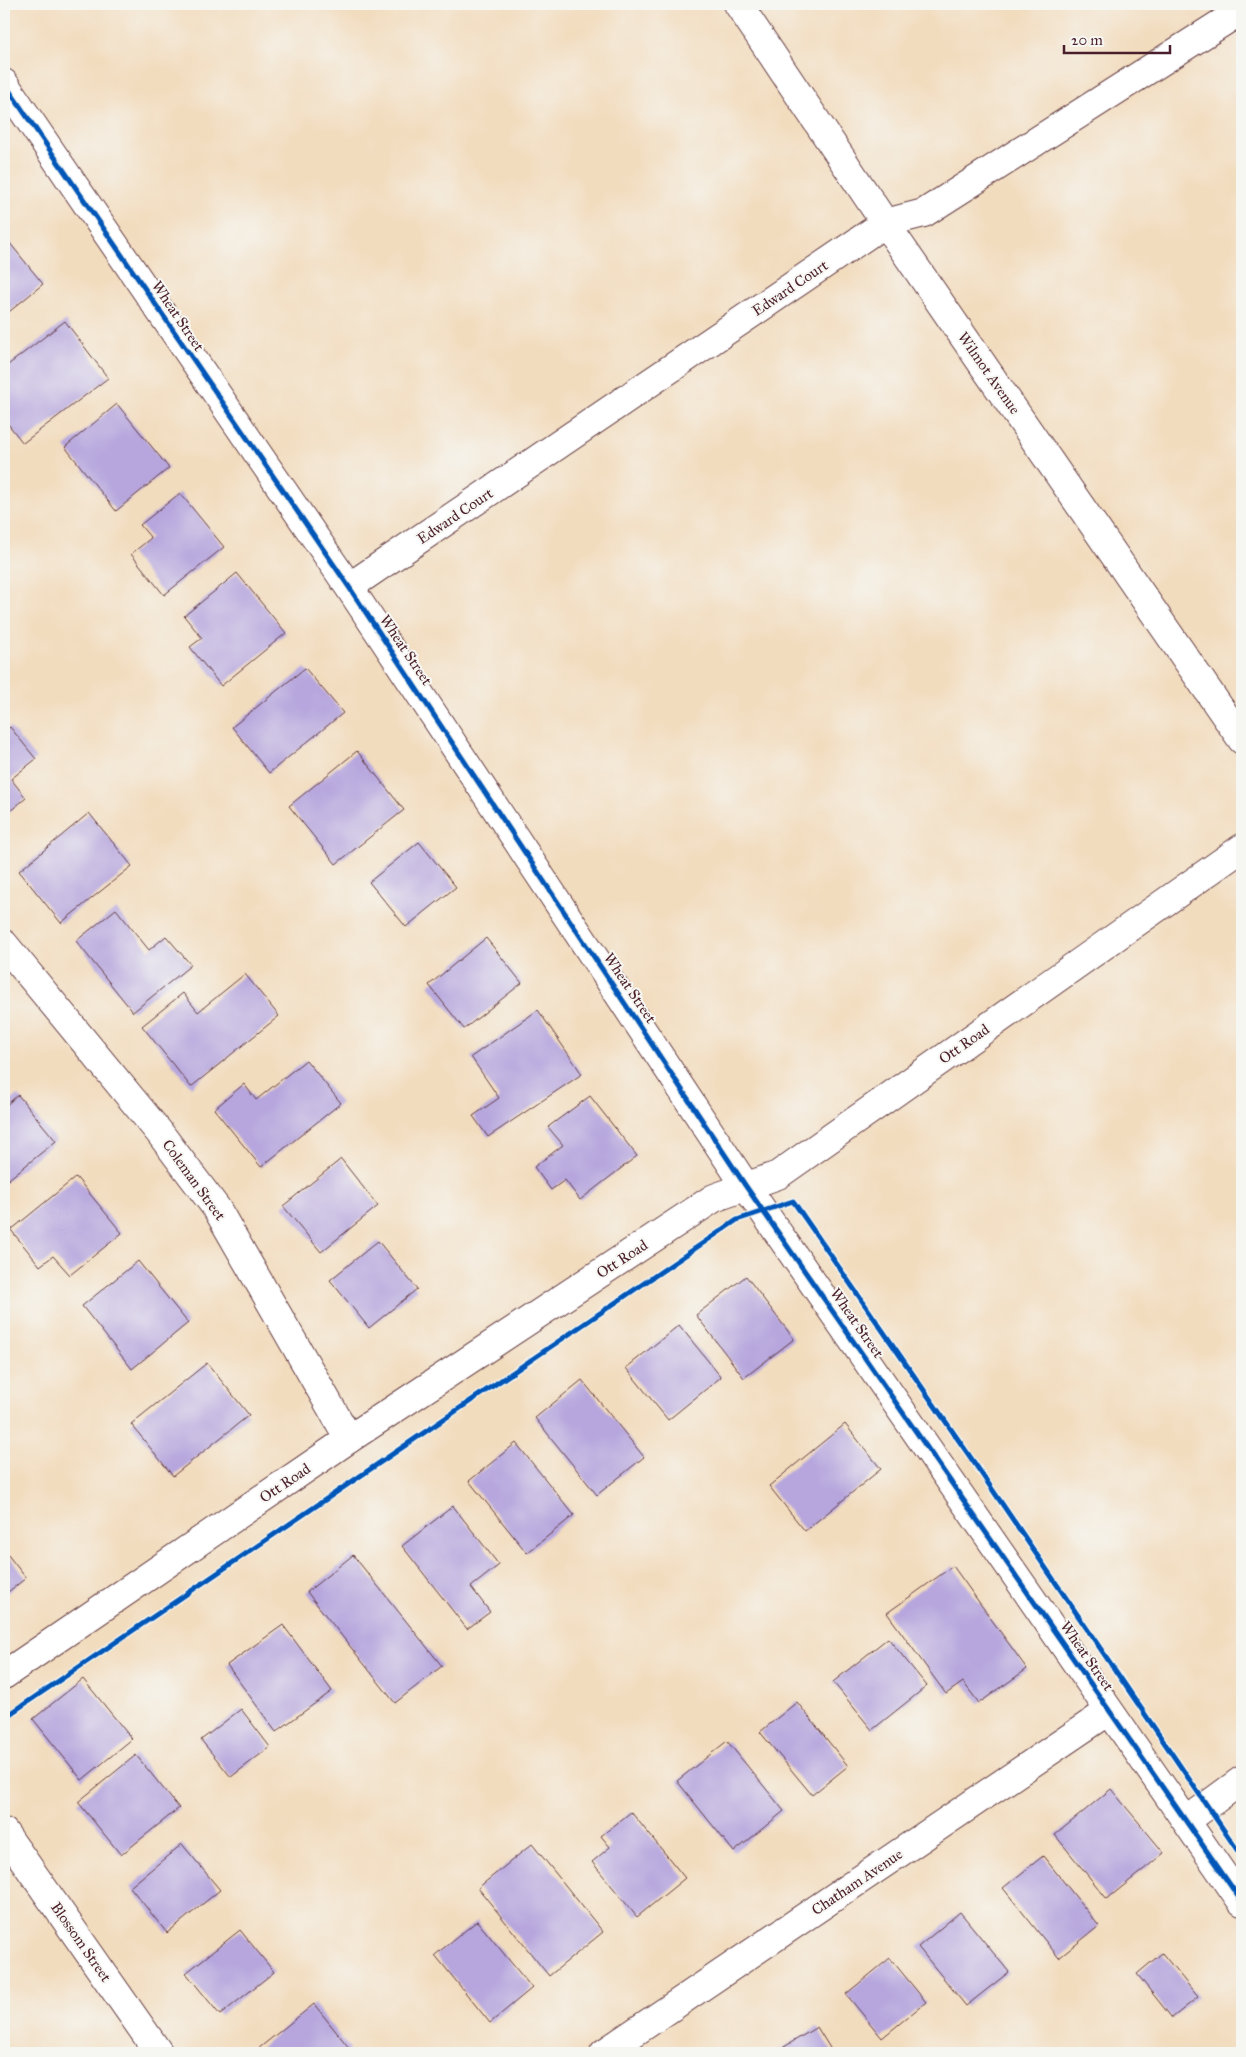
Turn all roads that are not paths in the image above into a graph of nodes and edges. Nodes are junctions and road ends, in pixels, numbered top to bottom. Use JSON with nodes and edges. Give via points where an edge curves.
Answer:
{"nodes":[{"id":1,"x":738,"y":4,"type":"edge"},
{"id":2,"x":1242,"y":10,"type":"edge"},
{"id":3,"x":4,"y":83,"type":"edge"},
{"id":4,"x":885,"y":223,"type":"junction"},
{"id":5,"x":349,"y":587,"type":"junction"},
{"id":6,"x":1242,"y":740,"type":"edge"},
{"id":7,"x":1242,"y":848,"type":"edge"},
{"id":8,"x":4,"y":944,"type":"edge"},
{"id":9,"x":745,"y":1185,"type":"junction"},
{"id":10,"x":349,"y":1439,"type":"junction"},
{"id":11,"x":4,"y":1675,"type":"edge"},
{"id":12,"x":1109,"y":1711,"type":"junction"},
{"id":13,"x":1242,"y":1780,"type":"edge"},
{"id":14,"x":1186,"y":1821,"type":"junction"},
{"id":15,"x":4,"y":1832,"type":"edge"},
{"id":16,"x":1242,"y":1902,"type":"edge"},
{"id":17,"x":159,"y":2053,"type":"edge"},
{"id":18,"x":604,"y":2053,"type":"edge"}],
"edges":[{"from":1,"to":4,"type":"street","name":"Wilmot Avenue"},
{"from":2,"to":4,"type":"street","name":"Edward Court","via":[[924,213]]},
{"from":3,"to":5,"type":"street","name":"Wheat Street"},
{"from":4,"to":5,"type":"street","name":"Edward Court"},
{"from":4,"to":6,"type":"street","name":"Wilmot Avenue"},
{"from":5,"to":9,"type":"street","name":"Wheat Street"},
{"from":7,"to":9,"type":"street","name":"Ott Road","via":[[778,1175]]},
{"from":8,"to":10,"type":"street","name":"Coleman Street","via":[[218,1209]]},
{"from":9,"to":10,"type":"street","name":"Ott Road","via":[[714,1198]]},
{"from":9,"to":12,"type":"street","name":"Wheat Street"},
{"from":10,"to":11,"type":"street","name":"Ott Road"},
{"from":12,"to":14,"type":"street","name":"Wheat Street"},
{"from":12,"to":18,"type":"street","name":"Chatham Avenue"},
{"from":13,"to":14,"type":"street"},
{"from":14,"to":16,"type":"street","name":"Wheat Street"},
{"from":15,"to":17,"type":"street","name":"Blossom Street"}]}
